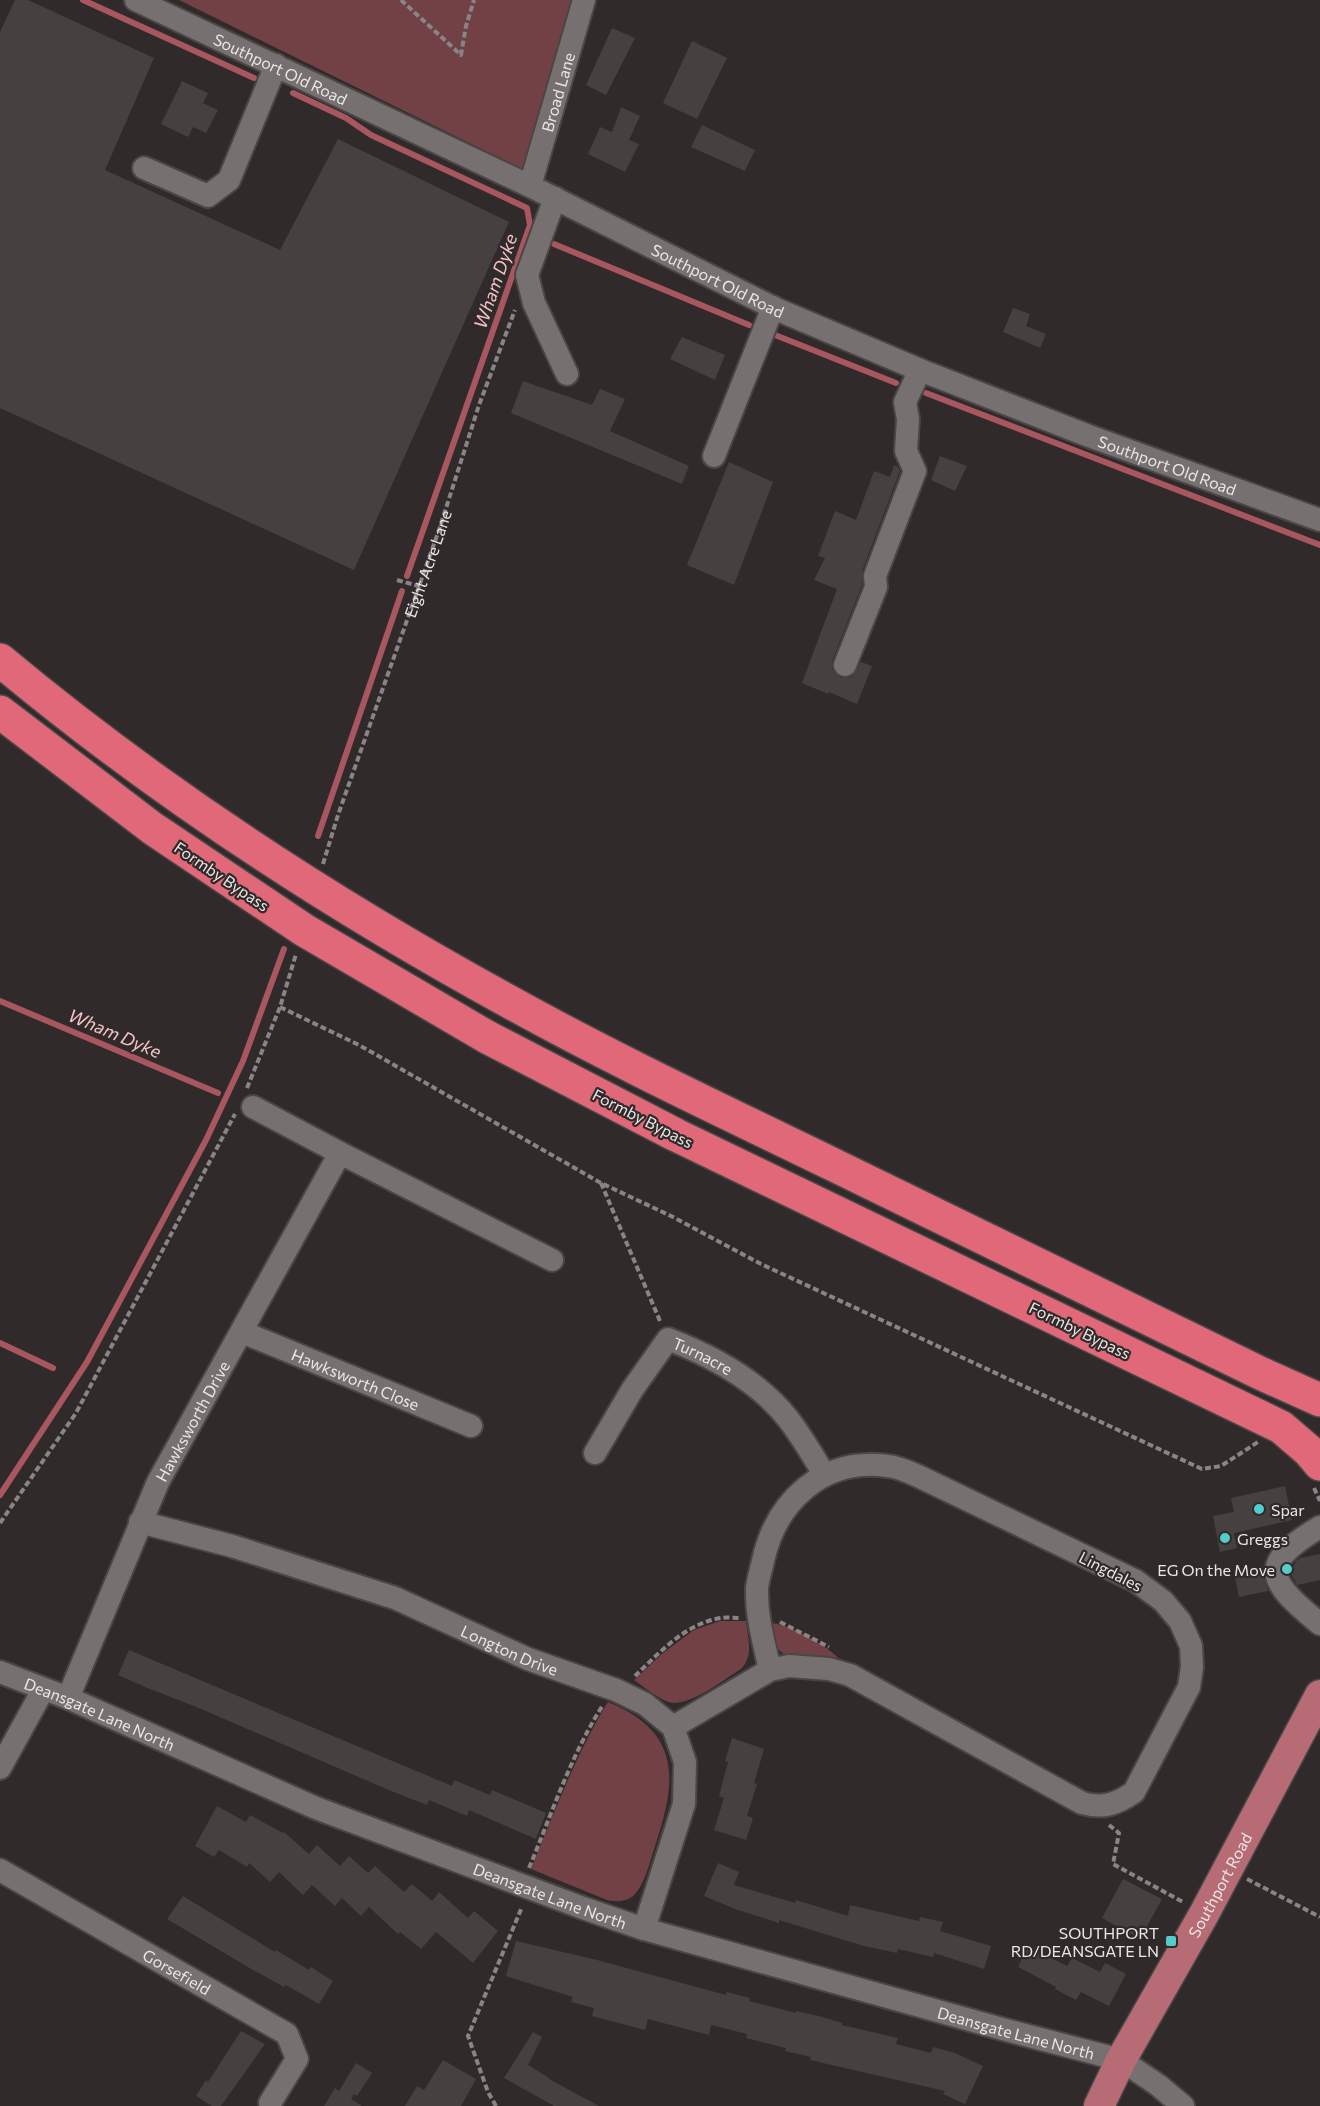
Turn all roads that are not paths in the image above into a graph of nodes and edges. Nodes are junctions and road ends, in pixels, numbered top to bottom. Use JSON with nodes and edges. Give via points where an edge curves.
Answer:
{"nodes":[{"id":1,"x":136,"y":0,"type":"edge"},
{"id":2,"x":584,"y":0,"type":"edge"},
{"id":3,"x":276,"y":65,"type":"junction"},
{"id":4,"x":144,"y":168,"type":"dead end"},
{"id":5,"x":531,"y":186,"type":"junction"},
{"id":6,"x":555,"y":198,"type":"junction"},
{"id":7,"x":773,"y":307,"type":"junction"},
{"id":8,"x":920,"y":370,"type":"junction"},
{"id":9,"x":567,"y":374,"type":"dead end"},
{"id":10,"x":714,"y":456,"type":"dead end"},
{"id":11,"x":1320,"y":520,"type":"edge"},
{"id":12,"x":0,"y":660,"type":"edge"},
{"id":13,"x":845,"y":665,"type":"dead end"},
{"id":14,"x":0,"y":712,"type":"edge"},
{"id":15,"x":246,"y":1102,"type":"road end"},
{"id":16,"x":340,"y":1153,"type":"junction"},
{"id":17,"x":552,"y":1260,"type":"dead end"},
{"id":18,"x":242,"y":1332,"type":"junction"},
{"id":19,"x":1320,"y":1400,"type":"edge"},
{"id":20,"x":471,"y":1426,"type":"dead end"},
{"id":21,"x":595,"y":1453,"type":"dead end"},
{"id":22,"x":1320,"y":1464,"type":"edge"},
{"id":23,"x":824,"y":1474,"type":"junction"},
{"id":24,"x":140,"y":1522,"type":"junction"},
{"id":25,"x":1320,"y":1527,"type":"edge"},
{"id":26,"x":1320,"y":1624,"type":"edge"},
{"id":27,"x":770,"y":1670,"type":"junction"},
{"id":28,"x":0,"y":1672,"type":"edge"},
{"id":29,"x":43,"y":1690,"type":"junction"},
{"id":30,"x":68,"y":1698,"type":"junction"},
{"id":31,"x":1319,"y":1701,"type":"edge"},
{"id":32,"x":673,"y":1727,"type":"junction"},
{"id":33,"x":0,"y":1768,"type":"edge"},
{"id":34,"x":0,"y":1870,"type":"edge"},
{"id":35,"x":644,"y":1929,"type":"junction"},
{"id":36,"x":1121,"y":2060,"type":"junction"},
{"id":37,"x":270,"y":2103,"type":"dead end"},
{"id":38,"x":1099,"y":2106,"type":"edge"},
{"id":39,"x":1183,"y":2106,"type":"edge"}],
"edges":[{"from":1,"to":3,"type":"street","name":"Southport Old Road"},
{"from":2,"to":5,"type":"street","name":"Broad Lane"},
{"from":3,"to":4,"type":"street","via":[[229,180],[218,190],[208,195]]},
{"from":3,"to":5,"type":"street","name":"Southport Old Road"},
{"from":5,"to":6,"type":"street","name":"Southport Old Road"},
{"from":6,"to":7,"type":"street","name":"Southport Old Road"},
{"from":6,"to":9,"type":"street","via":[[527,275],[534,303]]},
{"from":7,"to":8,"type":"street","name":"Southport Old Road"},
{"from":7,"to":10,"type":"street"},
{"from":8,"to":11,"type":"street","name":"Southport Old Road"},
{"from":8,"to":13,"type":"street","via":[[905,402],[906,451],[915,471]]},
{"from":12,"to":19,"type":"highway","via":[[171,793],[316,889],[508,1002]]},
{"from":14,"to":22,"type":"highway","name":"Formby Bypass","via":[[152,828],[304,930],[487,1037],[676,1135],[1281,1428]]},
{"from":15,"to":16,"type":"street"},
{"from":16,"to":17,"type":"street"},
{"from":16,"to":18,"type":"street","name":"Hawksworth Drive"},
{"from":18,"to":20,"type":"street","name":"Hawksworth Close"},
{"from":18,"to":24,"type":"street","name":"Hawksworth Drive","via":[[158,1482]]},
{"from":21,"to":23,"type":"street","name":"Turnacre","via":[[668,1339],[737,1373],[765,1393],[788,1419]]},
{"from":23,"to":27,"type":"street","name":"Lingdales","via":[[779,1516],[766,1549],[757,1587],[758,1619]]},
{"from":23,"to":27,"type":"street","name":"Lingdales","via":[[870,1465],[904,1470],[1136,1581],[1163,1601],[1180,1621],[1191,1646],[1189,1688],[1134,1792],[1107,1806],[1092,1806],[850,1675],[789,1666]]},
{"from":24,"to":30,"type":"street","name":"Hawksworth Drive"},
{"from":24,"to":32,"type":"street","name":"Longton Drive","via":[[232,1546],[395,1598],[528,1659],[616,1690],[645,1704]]},
{"from":25,"to":26,"type":"street","via":[[1284,1552],[1277,1572],[1282,1589]]},
{"from":27,"to":32,"type":"street"},
{"from":28,"to":29,"type":"street","name":"Deansgate Lane North"},
{"from":29,"to":30,"type":"street","name":"Deansgate Lane North"},
{"from":29,"to":33,"type":"street"},
{"from":30,"to":35,"type":"street","name":"Deansgate Lane North","via":[[316,1808]]},
{"from":31,"to":36,"type":"main road","name":"Southport Road"},
{"from":32,"to":35,"type":"street","via":[[685,1762],[684,1804]]},
{"from":34,"to":37,"type":"street","name":"Gorsefield","via":[[287,2034],[297,2059]]},
{"from":35,"to":36,"type":"street","name":"Deansgate Lane North"},
{"from":36,"to":38,"type":"main road","name":"Southport Road"},
{"from":36,"to":39,"type":"street","name":"Deansgate Lane North"}]}
